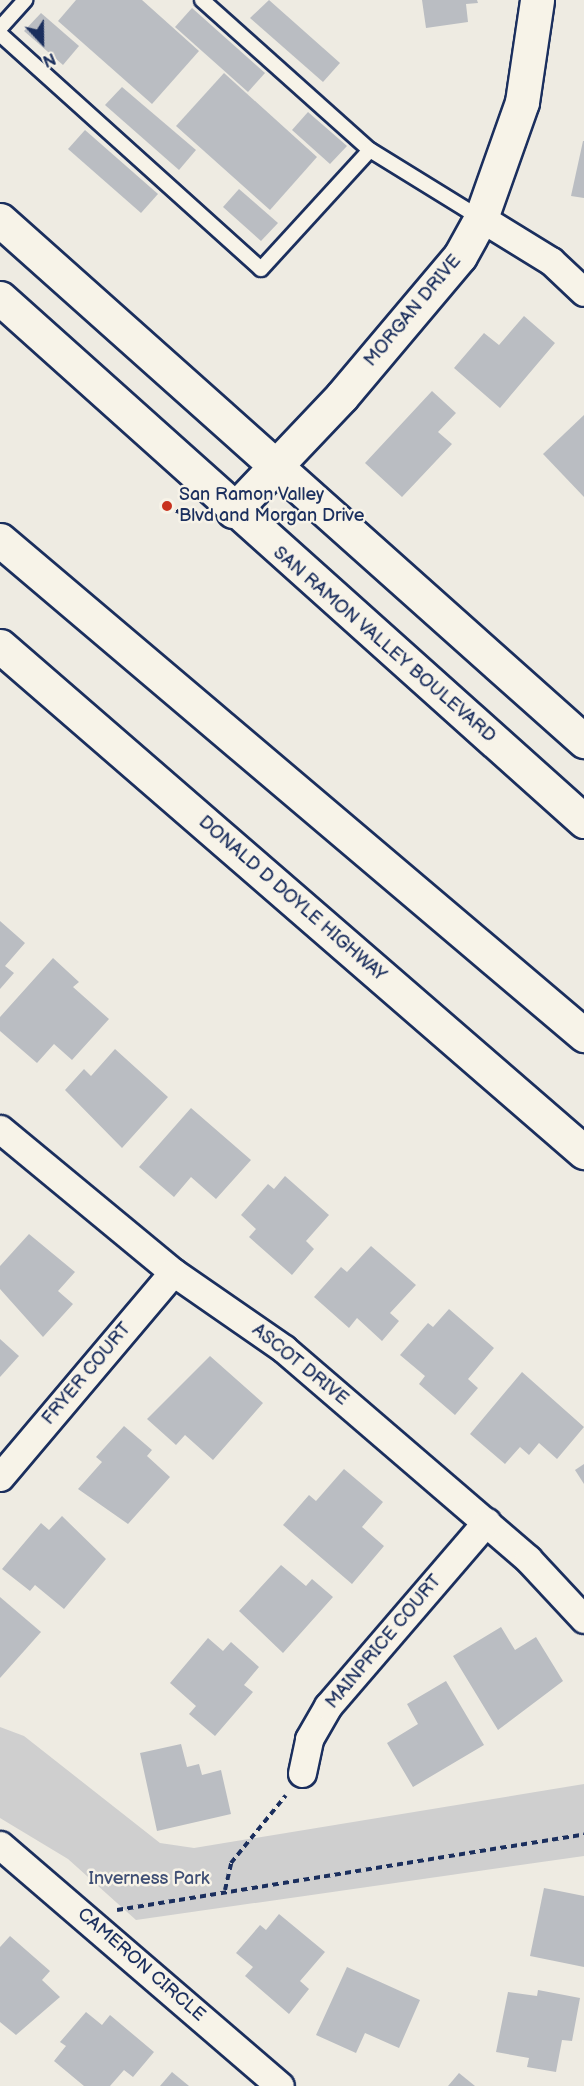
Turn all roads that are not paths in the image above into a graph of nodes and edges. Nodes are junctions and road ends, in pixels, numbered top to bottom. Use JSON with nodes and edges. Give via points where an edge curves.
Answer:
{"nodes":[{"id":1,"x":25,"y":0,"type":"edge"},
{"id":2,"x":202,"y":0,"type":"edge"},
{"id":3,"x":537,"y":0,"type":"edge"},
{"id":4,"x":0,"y":28,"type":"edge"},
{"id":5,"x":0,"y":34,"type":"edge"},
{"id":6,"x":370,"y":150,"type":"junction"},
{"id":7,"x":481,"y":218,"type":"junction"},
{"id":8,"x":0,"y":220,"type":"edge"},
{"id":9,"x":584,"y":292,"type":"edge"},
{"id":10,"x":0,"y":298,"type":"edge"},
{"id":11,"x":273,"y":466,"type":"junction"},
{"id":12,"x":232,"y":511,"type":"junction"},
{"id":13,"x":0,"y":540,"type":"edge"},
{"id":14,"x":0,"y":646,"type":"edge"},
{"id":15,"x":584,"y":741,"type":"edge"},
{"id":16,"x":584,"y":821,"type":"edge"},
{"id":17,"x":584,"y":1035,"type":"edge"},
{"id":18,"x":0,"y":1129,"type":"edge"},
{"id":19,"x":584,"y":1152,"type":"edge"},
{"id":20,"x":173,"y":1272,"type":"junction"},
{"id":21,"x":0,"y":1477,"type":"edge"},
{"id":22,"x":486,"y":1522,"type":"junction"},
{"id":23,"x":584,"y":1619,"type":"edge"},
{"id":24,"x":302,"y":1773,"type":"road end"},
{"id":25,"x":0,"y":1845,"type":"edge"},
{"id":26,"x":280,"y":2086,"type":"edge"}],
"edges":[{"from":1,"to":4,"type":"lane"},
{"from":2,"to":6,"type":"lane"},
{"from":3,"to":7,"type":"main road","name":"MORGAN DRIVE","via":[[522,102]]},
{"from":5,"to":6,"type":"lane","via":[[261,269]]},
{"from":6,"to":7,"type":"lane"},
{"from":7,"to":9,"type":"street","via":[[551,261]]},
{"from":7,"to":11,"type":"main road","name":"MORGAN DRIVE","via":[[438,286]]},
{"from":8,"to":11,"type":"main road"},
{"from":10,"to":12,"type":"main road","name":"SAN RAMON VALLEY BOULEVARD"},
{"from":11,"to":12,"type":"main road","name":"MORGAN DRIVE"},
{"from":11,"to":15,"type":"main road"},
{"from":12,"to":16,"type":"main road","name":"SAN RAMON VALLEY BOULEVARD"},
{"from":13,"to":17,"type":"main road"},
{"from":14,"to":19,"type":"main road","name":"DONALD D DOYLE HIGHWAY"},
{"from":18,"to":20,"type":"street","name":"ASCOT DRIVE"},
{"from":20,"to":21,"type":"street","name":"FRYER COURT"},
{"from":20,"to":22,"type":"street","name":"ASCOT DRIVE","via":[[284,1349]]},
{"from":22,"to":23,"type":"street","name":"ASCOT DRIVE"},
{"from":22,"to":24,"type":"street","name":"MAINPRICE COURT","via":[[328,1706],[309,1739]]},
{"from":25,"to":26,"type":"street","name":"CAMERON CIRCLE"}]}
